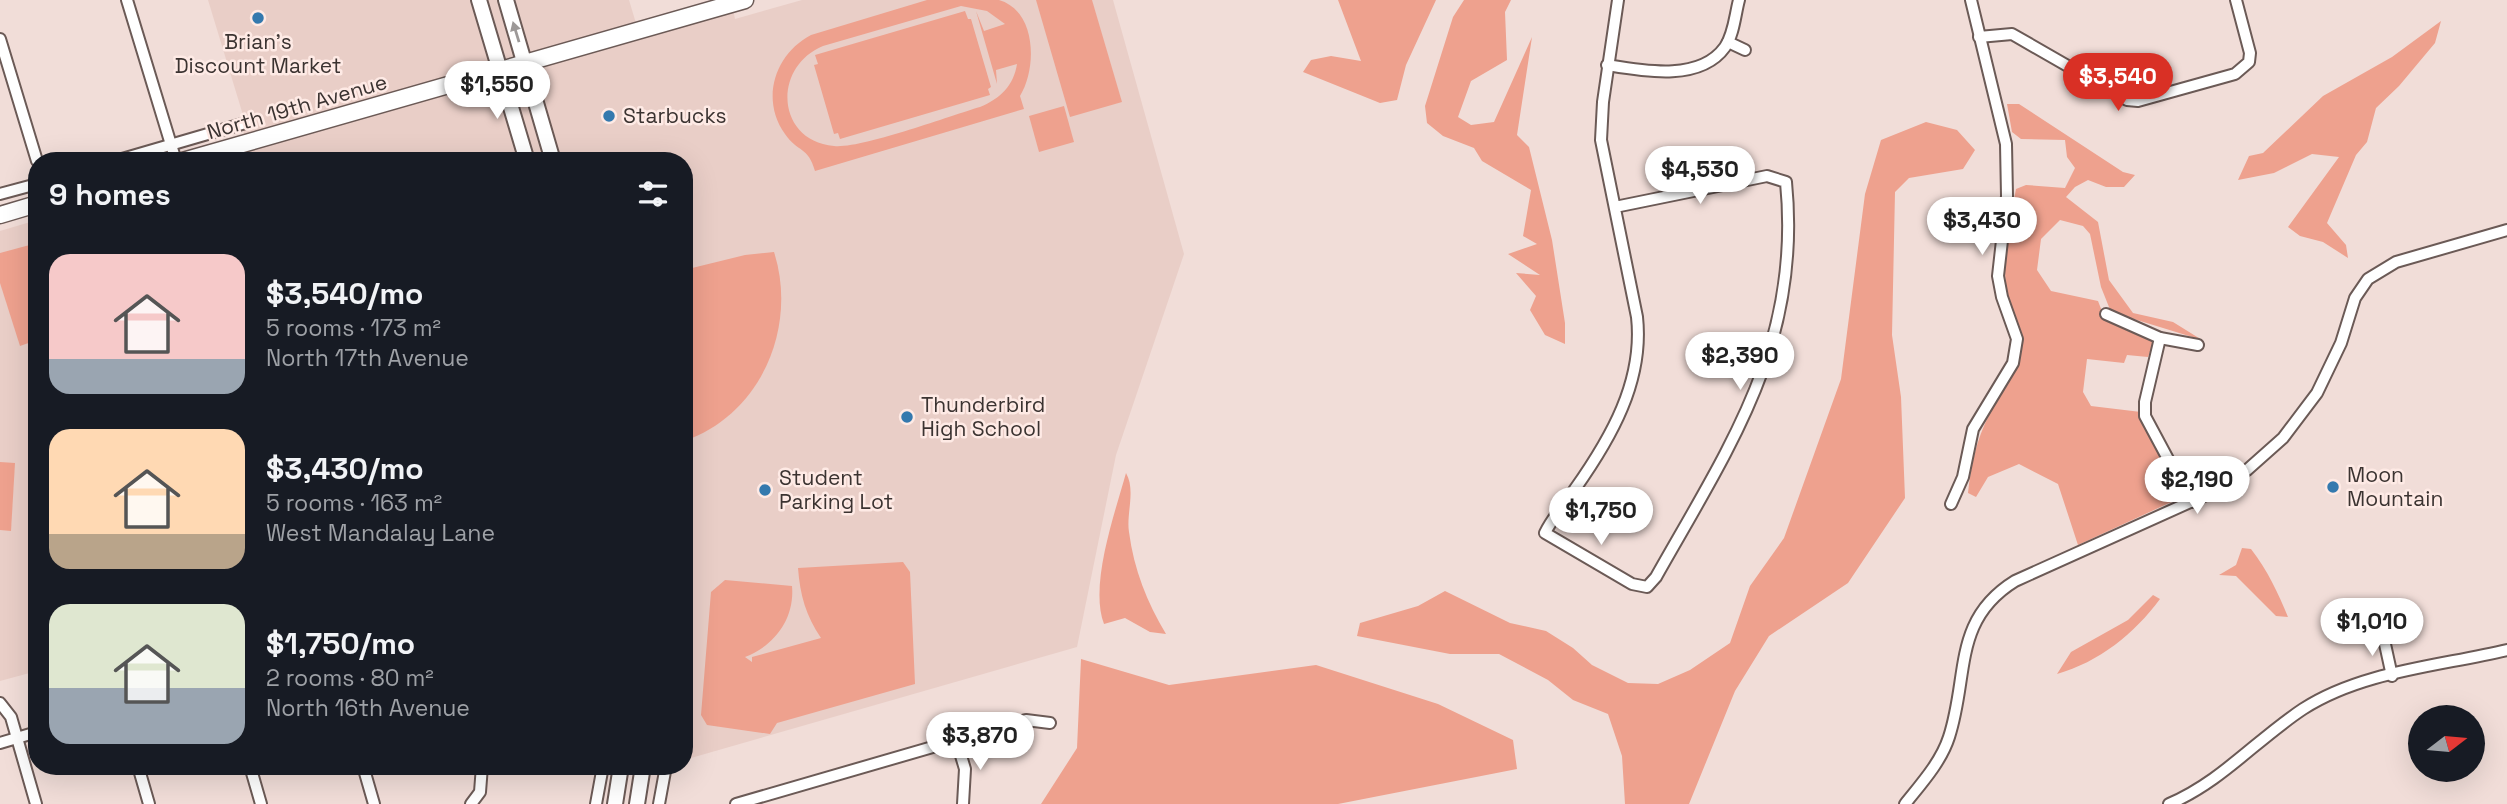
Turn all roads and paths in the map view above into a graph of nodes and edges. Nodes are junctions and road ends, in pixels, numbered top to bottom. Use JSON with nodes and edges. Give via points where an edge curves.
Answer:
{"nodes":[{"id":1,"x":127,"y":0,"type":"edge"},
{"id":2,"x":479,"y":0,"type":"edge"},
{"id":3,"x":506,"y":0,"type":"edge"},
{"id":4,"x":745,"y":0,"type":"edge"},
{"id":5,"x":1618,"y":0,"type":"edge"},
{"id":6,"x":1739,"y":0,"type":"edge"},
{"id":7,"x":1971,"y":0,"type":"edge"},
{"id":8,"x":2236,"y":0,"type":"edge"},
{"id":9,"x":1979,"y":37,"type":"junction"},
{"id":10,"x":0,"y":39,"type":"edge"},
{"id":11,"x":1728,"y":42,"type":"junction"},
{"id":12,"x":1745,"y":50,"type":"dead end"},
{"id":13,"x":526,"y":63,"type":"junction"},
{"id":14,"x":1607,"y":65,"type":"junction"},
{"id":15,"x":501,"y":71,"type":"junction"},
{"id":16,"x":249,"y":122,"type":"dead end"},
{"id":17,"x":171,"y":146,"type":"junction"},
{"id":18,"x":34,"y":152,"type":"edge"},
{"id":19,"x":149,"y":152,"type":"edge"},
{"id":20,"x":173,"y":152,"type":"edge"},
{"id":21,"x":215,"y":152,"type":"edge"},
{"id":22,"x":524,"y":152,"type":"edge"},
{"id":23,"x":551,"y":152,"type":"edge"},
{"id":24,"x":28,"y":186,"type":"edge"},
{"id":25,"x":0,"y":194,"type":"edge"},
{"id":26,"x":28,"y":207,"type":"edge"},
{"id":27,"x":1615,"y":207,"type":"junction"},
{"id":28,"x":0,"y":215,"type":"edge"},
{"id":29,"x":2507,"y":230,"type":"edge"},
{"id":30,"x":2106,"y":314,"type":"dead end"},
{"id":31,"x":2160,"y":338,"type":"junction"},
{"id":32,"x":2198,"y":345,"type":"dead end"},
{"id":33,"x":2191,"y":502,"type":"junction"},
{"id":34,"x":1951,"y":504,"type":"dead end"},
{"id":35,"x":2383,"y":635,"type":"dead end"},
{"id":36,"x":2507,"y":650,"type":"edge"},
{"id":37,"x":2392,"y":676,"type":"junction"},
{"id":38,"x":0,"y":703,"type":"edge"},
{"id":39,"x":1050,"y":723,"type":"dead end"},
{"id":40,"x":28,"y":735,"type":"edge"},
{"id":41,"x":16,"y":738,"type":"junction"},
{"id":42,"x":956,"y":739,"type":"junction"},
{"id":43,"x":0,"y":743,"type":"edge"},
{"id":44,"x":141,"y":775,"type":"edge"},
{"id":45,"x":253,"y":775,"type":"edge"},
{"id":46,"x":366,"y":775,"type":"edge"},
{"id":47,"x":481,"y":775,"type":"edge"},
{"id":48,"x":601,"y":775,"type":"edge"},
{"id":49,"x":620,"y":775,"type":"edge"},
{"id":50,"x":642,"y":775,"type":"edge"},
{"id":51,"x":664,"y":775,"type":"edge"},
{"id":52,"x":767,"y":800,"type":"edge"},
{"id":53,"x":36,"y":804,"type":"edge"},
{"id":54,"x":149,"y":804,"type":"edge"},
{"id":55,"x":261,"y":804,"type":"edge"},
{"id":56,"x":374,"y":804,"type":"edge"},
{"id":57,"x":471,"y":804,"type":"edge"},
{"id":58,"x":596,"y":804,"type":"edge"},
{"id":59,"x":615,"y":804,"type":"edge"},
{"id":60,"x":637,"y":804,"type":"edge"},
{"id":61,"x":659,"y":804,"type":"edge"},
{"id":62,"x":736,"y":804,"type":"edge"},
{"id":63,"x":963,"y":804,"type":"edge"},
{"id":64,"x":1905,"y":804,"type":"edge"},
{"id":65,"x":2169,"y":804,"type":"edge"}],
"edges":[{"from":1,"to":17,"type":"street"},
{"from":2,"to":15,"type":"main road"},
{"from":13,"to":3,"type":"main road","one_way":true},
{"from":4,"to":13,"type":"main road","name":"North 19th Avenue"},
{"from":5,"to":14,"type":"street"},
{"from":6,"to":11,"type":"street"},
{"from":7,"to":9,"type":"street"},
{"from":8,"to":9,"type":"street","via":[[2249,62],[2235,74],[2138,101],[2113,94],[2012,34]]},
{"from":9,"to":34,"type":"street","via":[[2006,144],[2007,196],[1998,276],[2017,351],[1973,429],[1963,477]]},
{"from":10,"to":18,"type":"street"},
{"from":11,"to":12,"type":"street"},
{"from":11,"to":14,"type":"street","via":[[1711,60],[1696,67],[1667,72]]},
{"from":13,"to":15,"type":"main road","name":"North 19th Avenue"},
{"from":13,"to":23,"type":"main road"},
{"from":14,"to":27,"type":"street","via":[[1601,140]]},
{"from":15,"to":21,"type":"main road","name":"North 19th Avenue"},
{"from":15,"to":22,"type":"main road"},
{"from":16,"to":17,"type":"street","name":"North 19th Avenue"},
{"from":17,"to":19,"type":"street","name":"North 19th Avenue"},
{"from":17,"to":20,"type":"street"},
{"from":24,"to":25,"type":"street"},
{"from":26,"to":28,"type":"main road"},
{"from":27,"to":27,"type":"street","via":[[1637,317],[1637,364],[1605,443],[1545,533],[1632,584],[1647,587],[1732,444],[1770,356],[1787,282],[1786,182],[1767,176]]},
{"from":29,"to":33,"type":"street","via":[[2396,262],[2368,279],[2355,298],[2325,381],[2305,412],[2259,461]]},
{"from":30,"to":31,"type":"street"},
{"from":31,"to":32,"type":"street"},
{"from":31,"to":33,"type":"street","via":[[2145,416]]},
{"from":33,"to":64,"type":"street","via":[[2015,580],[1990,600],[1973,624],[1965,648],[1946,746]]},
{"from":35,"to":37,"type":"street"},
{"from":36,"to":37,"type":"street"},
{"from":37,"to":65,"type":"street","via":[[2343,689],[2304,709],[2204,787]]},
{"from":38,"to":41,"type":"street","via":[[8,712]]},
{"from":39,"to":42,"type":"street","via":[[1026,720]]},
{"from":40,"to":41,"type":"street"},
{"from":41,"to":43,"type":"street"},
{"from":41,"to":53,"type":"street"},
{"from":42,"to":52,"type":"street"},
{"from":42,"to":63,"type":"street","via":[[965,769]]},
{"from":44,"to":54,"type":"street"},
{"from":45,"to":55,"type":"street"},
{"from":46,"to":56,"type":"street"},
{"from":47,"to":57,"type":"street","via":[[480,792]]},
{"from":48,"to":58,"type":"street"},
{"from":49,"to":59,"type":"main road"},
{"from":50,"to":60,"type":"main road"},
{"from":51,"to":61,"type":"street"},
{"from":52,"to":62,"type":"street"}]}
